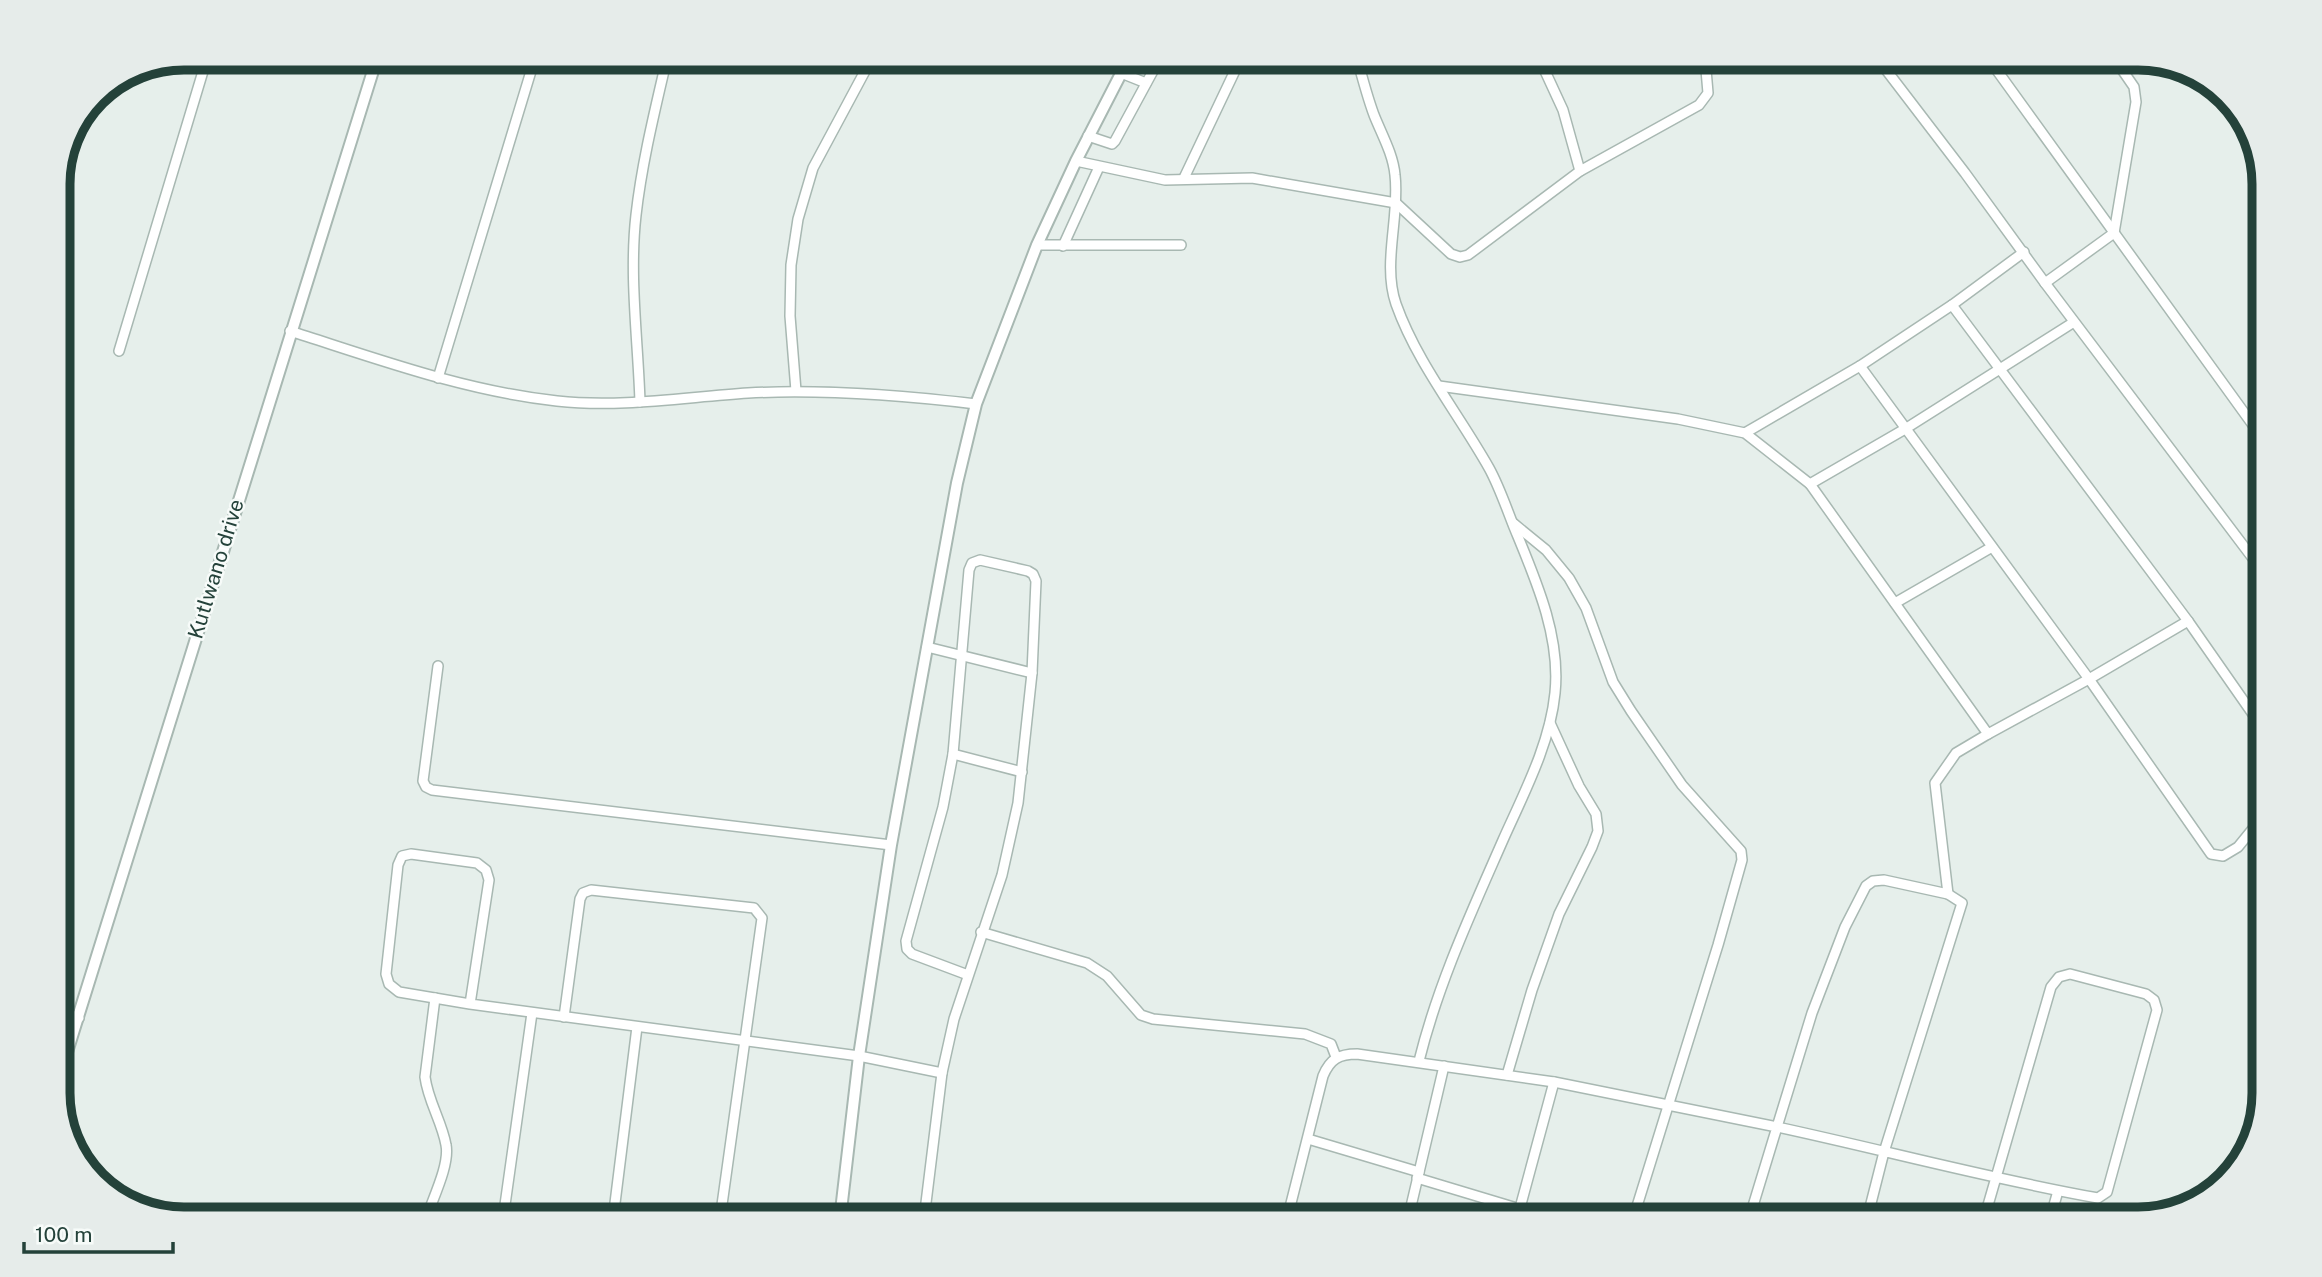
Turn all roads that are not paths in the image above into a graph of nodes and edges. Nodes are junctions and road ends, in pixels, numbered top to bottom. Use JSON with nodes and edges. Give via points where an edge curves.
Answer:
{"nodes":[{"id":1,"x":202,"y":70,"type":"edge"},
{"id":2,"x":374,"y":70,"type":"edge"},
{"id":3,"x":531,"y":70,"type":"edge"},
{"id":4,"x":664,"y":70,"type":"edge"},
{"id":5,"x":866,"y":70,"type":"edge"},
{"id":6,"x":1123,"y":70,"type":"edge"},
{"id":7,"x":1153,"y":70,"type":"edge"},
{"id":8,"x":1235,"y":70,"type":"edge"},
{"id":9,"x":1360,"y":70,"type":"edge"},
{"id":10,"x":1545,"y":70,"type":"edge"},
{"id":11,"x":1706,"y":70,"type":"edge"},
{"id":12,"x":1886,"y":70,"type":"edge"},
{"id":13,"x":1997,"y":70,"type":"edge"},
{"id":14,"x":2122,"y":70,"type":"edge"},
{"id":15,"x":1121,"y":73,"type":"junction"},
{"id":16,"x":1146,"y":83,"type":"junction"},
{"id":17,"x":1088,"y":136,"type":"junction"},
{"id":18,"x":1076,"y":161,"type":"junction"},
{"id":19,"x":1099,"y":167,"type":"junction"},
{"id":20,"x":1580,"y":171,"type":"junction"},
{"id":21,"x":1184,"y":178,"type":"junction"},
{"id":22,"x":1396,"y":203,"type":"junction"},
{"id":23,"x":2114,"y":233,"type":"junction"},
{"id":24,"x":1037,"y":245,"type":"junction"},
{"id":25,"x":1181,"y":245,"type":"dead end"},
{"id":26,"x":1063,"y":246,"type":"junction"},
{"id":27,"x":2024,"y":252,"type":"junction"},
{"id":28,"x":2045,"y":283,"type":"junction"},
{"id":29,"x":1952,"y":306,"type":"junction"},
{"id":30,"x":2074,"y":322,"type":"junction"},
{"id":31,"x":290,"y":331,"type":"junction"},
{"id":32,"x":119,"y":351,"type":"dead end"},
{"id":33,"x":1860,"y":366,"type":"junction"},
{"id":34,"x":1999,"y":370,"type":"junction"},
{"id":35,"x":438,"y":378,"type":"junction"},
{"id":36,"x":1439,"y":386,"type":"junction"},
{"id":37,"x":796,"y":391,"type":"junction"},
{"id":38,"x":640,"y":402,"type":"junction"},
{"id":39,"x":976,"y":404,"type":"junction"},
{"id":40,"x":2252,"y":424,"type":"edge"},
{"id":41,"x":1905,"y":429,"type":"junction"},
{"id":42,"x":1745,"y":433,"type":"junction"},
{"id":43,"x":1810,"y":484,"type":"junction"},
{"id":44,"x":1513,"y":523,"type":"junction"},
{"id":45,"x":1992,"y":547,"type":"junction"},
{"id":46,"x":2252,"y":557,"type":"edge"},
{"id":47,"x":1895,"y":603,"type":"junction"},
{"id":48,"x":2188,"y":621,"type":"junction"},
{"id":49,"x":927,"y":646,"type":"junction"},
{"id":50,"x":961,"y":656,"type":"junction"},
{"id":51,"x":438,"y":666,"type":"dead end"},
{"id":52,"x":1032,"y":673,"type":"junction"},
{"id":53,"x":2089,"y":679,"type":"junction"},
{"id":54,"x":2252,"y":713,"type":"edge"},
{"id":55,"x":1550,"y":723,"type":"junction"},
{"id":56,"x":1988,"y":734,"type":"junction"},
{"id":57,"x":953,"y":754,"type":"junction"},
{"id":58,"x":1022,"y":772,"type":"junction"},
{"id":59,"x":2252,"y":830,"type":"edge"},
{"id":60,"x":891,"y":845,"type":"junction"},
{"id":61,"x":1948,"y":894,"type":"junction"},
{"id":62,"x":982,"y":932,"type":"junction"},
{"id":63,"x":968,"y":975,"type":"junction"},
{"id":64,"x":435,"y":998,"type":"junction"},
{"id":65,"x":470,"y":1004,"type":"junction"},
{"id":66,"x":532,"y":1013,"type":"junction"},
{"id":67,"x":70,"y":1015,"type":"edge"},
{"id":68,"x":564,"y":1017,"type":"junction"},
{"id":69,"x":79,"y":1018,"type":"junction"},
{"id":70,"x":636,"y":1027,"type":"junction"},
{"id":71,"x":746,"y":1039,"type":"junction"},
{"id":72,"x":70,"y":1045,"type":"edge"},
{"id":73,"x":859,"y":1056,"type":"junction"},
{"id":74,"x":1336,"y":1057,"type":"junction"},
{"id":75,"x":1419,"y":1061,"type":"junction"},
{"id":76,"x":1444,"y":1066,"type":"junction"},
{"id":77,"x":942,"y":1073,"type":"junction"},
{"id":78,"x":1507,"y":1075,"type":"junction"},
{"id":79,"x":1555,"y":1082,"type":"junction"},
{"id":80,"x":1668,"y":1105,"type":"junction"},
{"id":81,"x":1777,"y":1127,"type":"junction"},
{"id":82,"x":1308,"y":1139,"type":"junction"},
{"id":83,"x":1884,"y":1152,"type":"junction"},
{"id":84,"x":1418,"y":1175,"type":"junction"},
{"id":85,"x":1996,"y":1177,"type":"junction"},
{"id":86,"x":2058,"y":1191,"type":"junction"},
{"id":87,"x":430,"y":1207,"type":"edge"},
{"id":88,"x":505,"y":1207,"type":"edge"},
{"id":89,"x":615,"y":1207,"type":"edge"},
{"id":90,"x":722,"y":1207,"type":"edge"},
{"id":91,"x":841,"y":1207,"type":"edge"},
{"id":92,"x":926,"y":1207,"type":"edge"},
{"id":93,"x":1290,"y":1207,"type":"edge"},
{"id":94,"x":1411,"y":1207,"type":"edge"},
{"id":95,"x":1514,"y":1207,"type":"edge"},
{"id":96,"x":1521,"y":1207,"type":"edge"},
{"id":97,"x":1637,"y":1207,"type":"edge"},
{"id":98,"x":1753,"y":1207,"type":"edge"},
{"id":99,"x":1870,"y":1207,"type":"edge"},
{"id":100,"x":1987,"y":1207,"type":"edge"},
{"id":101,"x":2053,"y":1207,"type":"edge"}],
"edges":[{"from":1,"to":32,"type":"street"},
{"from":2,"to":31,"type":"street","name":"Kutlwano drive"},
{"from":3,"to":35,"type":"street"},
{"from":4,"to":38,"type":"street","via":[[636,216]]},
{"from":5,"to":37,"type":"street","via":[[813,168],[799,219],[791,265],[790,316]]},
{"from":6,"to":15,"type":"street"},
{"from":7,"to":16,"type":"street"},
{"from":8,"to":21,"type":"street"},
{"from":9,"to":22,"type":"street","via":[[1395,172]]},
{"from":10,"to":20,"type":"street","via":[[1563,110]]},
{"from":11,"to":20,"type":"street","via":[[1708,93],[1699,105]]},
{"from":12,"to":27,"type":"street"},
{"from":13,"to":23,"type":"street"},
{"from":14,"to":23,"type":"street","via":[[2134,87],[2136,102]]},
{"from":15,"to":16,"type":"street"},
{"from":15,"to":17,"type":"street"},
{"from":16,"to":17,"type":"street","via":[[1112,144]]},
{"from":17,"to":18,"type":"street"},
{"from":18,"to":19,"type":"street"},
{"from":18,"to":24,"type":"street"},
{"from":19,"to":21,"type":"street","via":[[1165,180]]},
{"from":19,"to":26,"type":"street"},
{"from":20,"to":22,"type":"street","via":[[1460,257],[1451,254]]},
{"from":21,"to":22,"type":"street","via":[[1252,178]]},
{"from":22,"to":36,"type":"street","via":[[1390,272],[1395,301]]},
{"from":23,"to":28,"type":"street"},
{"from":23,"to":40,"type":"street"},
{"from":24,"to":26,"type":"street"},
{"from":24,"to":39,"type":"street"},
{"from":25,"to":26,"type":"street"},
{"from":27,"to":28,"type":"street"},
{"from":27,"to":29,"type":"street"},
{"from":28,"to":30,"type":"street"},
{"from":29,"to":33,"type":"street"},
{"from":29,"to":34,"type":"street"},
{"from":30,"to":34,"type":"street"},
{"from":30,"to":46,"type":"street"},
{"from":31,"to":35,"type":"street"},
{"from":31,"to":69,"type":"street","name":"Kutlwano drive"},
{"from":33,"to":41,"type":"street"},
{"from":33,"to":42,"type":"street"},
{"from":34,"to":41,"type":"street"},
{"from":34,"to":48,"type":"street"},
{"from":35,"to":38,"type":"street","via":[[560,402]]},
{"from":36,"to":42,"type":"street","via":[[1678,419]]},
{"from":36,"to":44,"type":"street","via":[[1489,469]]},
{"from":37,"to":38,"type":"street"},
{"from":37,"to":39,"type":"street","via":[[890,394]]},
{"from":39,"to":49,"type":"street"},
{"from":41,"to":43,"type":"street"},
{"from":41,"to":45,"type":"street"},
{"from":42,"to":43,"type":"street"},
{"from":43,"to":47,"type":"street"},
{"from":44,"to":55,"type":"street","via":[[1550,628],[1556,667]]},
{"from":44,"to":80,"type":"street","via":[[1546,550],[1569,578],[1586,608],[1613,682],[1682,785],[1741,850],[1718,945]]},
{"from":45,"to":47,"type":"street"},
{"from":45,"to":53,"type":"street"},
{"from":47,"to":56,"type":"street"},
{"from":48,"to":53,"type":"street"},
{"from":48,"to":54,"type":"street"},
{"from":49,"to":50,"type":"street"},
{"from":49,"to":60,"type":"street"},
{"from":50,"to":52,"type":"street"},
{"from":50,"to":52,"type":"street","via":[[972,564],[980,561],[1028,571],[1036,581]]},
{"from":50,"to":57,"type":"street"},
{"from":51,"to":60,"type":"street","via":[[423,781],[432,790]]},
{"from":52,"to":58,"type":"street"},
{"from":53,"to":56,"type":"street"},
{"from":53,"to":59,"type":"street","via":[[2211,854],[2223,856]]},
{"from":55,"to":75,"type":"street","via":[[1461,934]]},
{"from":55,"to":78,"type":"street","via":[[1596,814],[1598,831],[1559,914]]},
{"from":56,"to":61,"type":"street","via":[[1956,753],[1935,783]]},
{"from":57,"to":58,"type":"street"},
{"from":57,"to":63,"type":"street","via":[[906,941],[912,954]]},
{"from":58,"to":62,"type":"street","via":[[1002,875]]},
{"from":60,"to":73,"type":"street"},
{"from":61,"to":81,"type":"street","via":[[1884,880],[1866,886],[1812,1013]]},
{"from":61,"to":83,"type":"street","via":[[1962,903],[1961,909]]},
{"from":62,"to":63,"type":"street"},
{"from":62,"to":74,"type":"street","via":[[1087,963],[1107,976],[1142,1016],[1305,1034],[1331,1044]]},
{"from":63,"to":77,"type":"street"},
{"from":64,"to":65,"type":"street"},
{"from":64,"to":65,"type":"street","via":[[399,992],[386,974],[398,865],[402,856],[411,854],[477,863],[486,870],[489,880]]},
{"from":64,"to":87,"type":"street","via":[[425,1077],[447,1147]]},
{"from":65,"to":66,"type":"street"},
{"from":66,"to":68,"type":"street"},
{"from":66,"to":88,"type":"street"},
{"from":67,"to":69,"type":"street"},
{"from":68,"to":70,"type":"street"},
{"from":68,"to":71,"type":"street","via":[[583,893],[591,890],[754,908],[762,918]]},
{"from":69,"to":72,"type":"street","name":"Kutlwano drive"},
{"from":70,"to":71,"type":"street"},
{"from":70,"to":89,"type":"street"},
{"from":71,"to":73,"type":"street"},
{"from":71,"to":90,"type":"street"},
{"from":73,"to":77,"type":"street"},
{"from":73,"to":91,"type":"street"},
{"from":74,"to":75,"type":"street","via":[[1357,1054]]},
{"from":74,"to":82,"type":"street","via":[[1323,1076]]},
{"from":75,"to":76,"type":"street"},
{"from":76,"to":78,"type":"street"},
{"from":76,"to":84,"type":"street"},
{"from":77,"to":92,"type":"street"},
{"from":78,"to":79,"type":"street"},
{"from":79,"to":80,"type":"street"},
{"from":79,"to":96,"type":"street"},
{"from":80,"to":81,"type":"street"},
{"from":80,"to":97,"type":"street"},
{"from":81,"to":83,"type":"street"},
{"from":81,"to":98,"type":"street"},
{"from":82,"to":84,"type":"street"},
{"from":82,"to":93,"type":"street"},
{"from":83,"to":85,"type":"street"},
{"from":83,"to":99,"type":"street"},
{"from":84,"to":94,"type":"street"},
{"from":84,"to":95,"type":"street"},
{"from":85,"to":86,"type":"street"},
{"from":85,"to":86,"type":"street","via":[[2051,987],[2059,977],[2070,974],[2146,994],[2157,1010],[2107,1192],[2098,1198]]},
{"from":85,"to":100,"type":"street"},
{"from":86,"to":101,"type":"street"}]}
